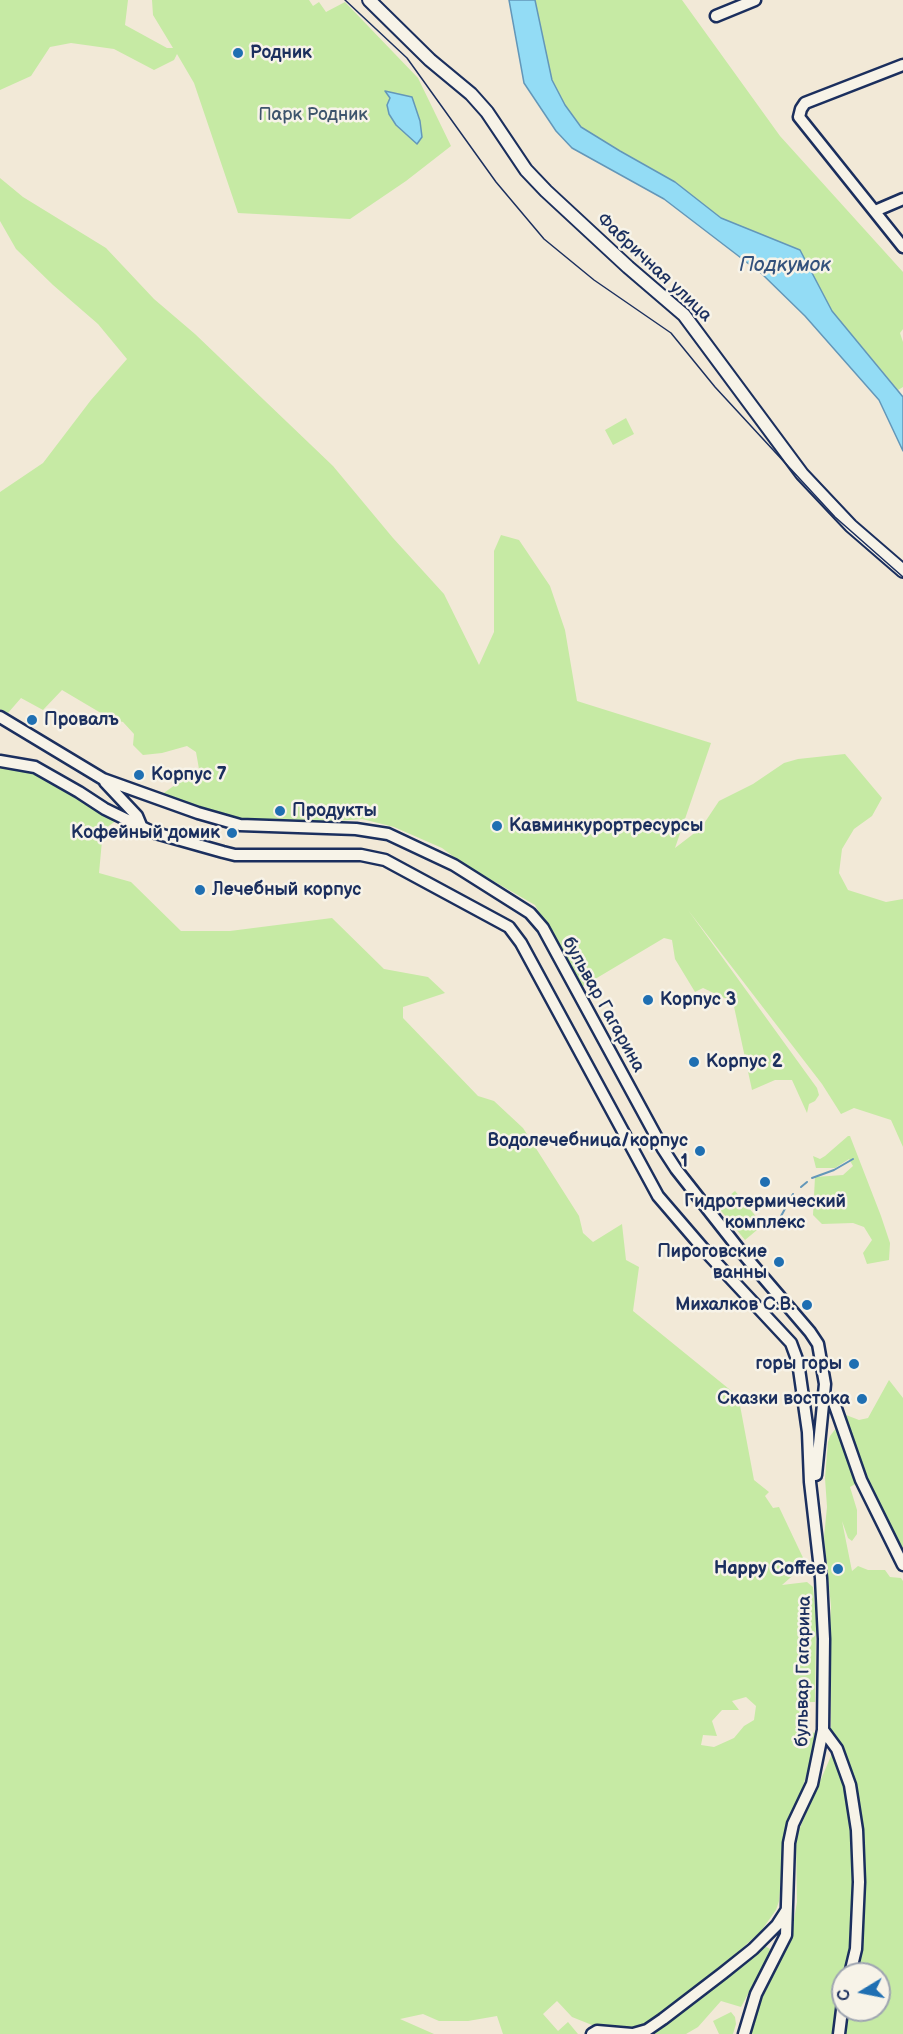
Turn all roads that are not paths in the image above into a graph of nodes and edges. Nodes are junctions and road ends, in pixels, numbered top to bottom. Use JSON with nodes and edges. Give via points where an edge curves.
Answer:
{"nodes":[{"id":1,"x":369,"y":0,"type":"edge"},
{"id":2,"x":755,"y":0,"type":"edge"},
{"id":3,"x":716,"y":16,"type":"dead end"},
{"id":4,"x":903,"y":65,"type":"edge"},
{"id":5,"x":903,"y":199,"type":"edge"},
{"id":6,"x":875,"y":211,"type":"junction"},
{"id":7,"x":903,"y":247,"type":"edge"},
{"id":8,"x":903,"y":571,"type":"edge"},
{"id":9,"x":0,"y":717,"type":"edge"},
{"id":10,"x":0,"y":761,"type":"edge"},
{"id":11,"x":103,"y":779,"type":"junction"},
{"id":12,"x":142,"y":828,"type":"junction"},
{"id":13,"x":824,"y":1398,"type":"junction"},
{"id":14,"x":814,"y":1511,"type":"junction"},
{"id":15,"x":903,"y":1565,"type":"edge"},
{"id":16,"x":823,"y":1730,"type":"junction"},
{"id":17,"x":788,"y":1908,"type":"junction"},
{"id":18,"x":853,"y":1962,"type":"edge"},
{"id":19,"x":592,"y":2034,"type":"edge"},
{"id":20,"x":633,"y":2034,"type":"edge"},
{"id":21,"x":744,"y":2034,"type":"edge"}],
"edges":[{"from":1,"to":8,"type":"main road","name":"Фабричная улица","via":[[471,94],[546,191],[684,315],[802,474],[851,526]]},
{"from":2,"to":3,"type":"street"},
{"from":4,"to":6,"type":"street","via":[[805,103],[799,117]]},
{"from":5,"to":6,"type":"street"},
{"from":6,"to":7,"type":"street"},
{"from":9,"to":11,"type":"street","name":"бульвар Гагарина"},
{"from":10,"to":12,"type":"street","name":"бульвар Гагарина","via":[[35,767]]},
{"from":11,"to":12,"type":"street","name":"бульвар Гагарина","via":[[137,816]]},
{"from":11,"to":13,"type":"street","name":"бульвар Гагарина","via":[[240,825],[356,829],[388,834],[454,865],[530,914],[543,928],[676,1169],[818,1344]]},
{"from":12,"to":14,"type":"street","name":"бульвар Гагарина","via":[[235,855],[373,856],[509,927],[658,1196],[791,1343],[798,1362],[808,1432]]},
{"from":13,"to":14,"type":"street","name":"бульвар Гагарина"},
{"from":13,"to":15,"type":"street","via":[[833,1400],[861,1480]]},
{"from":14,"to":16,"type":"street","name":"бульвар Гагарина","via":[[822,1578]]},
{"from":16,"to":17,"type":"street","name":"бульвар Гагарина","via":[[812,1784],[793,1824],[789,1843]]},
{"from":16,"to":18,"type":"street","via":[[837,1749],[850,1785],[857,1830],[859,1882]]},
{"from":17,"to":20,"type":"street","via":[[753,1949],[663,2019]]},
{"from":17,"to":21,"type":"street","name":"бульвар Гагарина","via":[[786,1935],[756,1994]]},
{"from":19,"to":20,"type":"street"}]}
